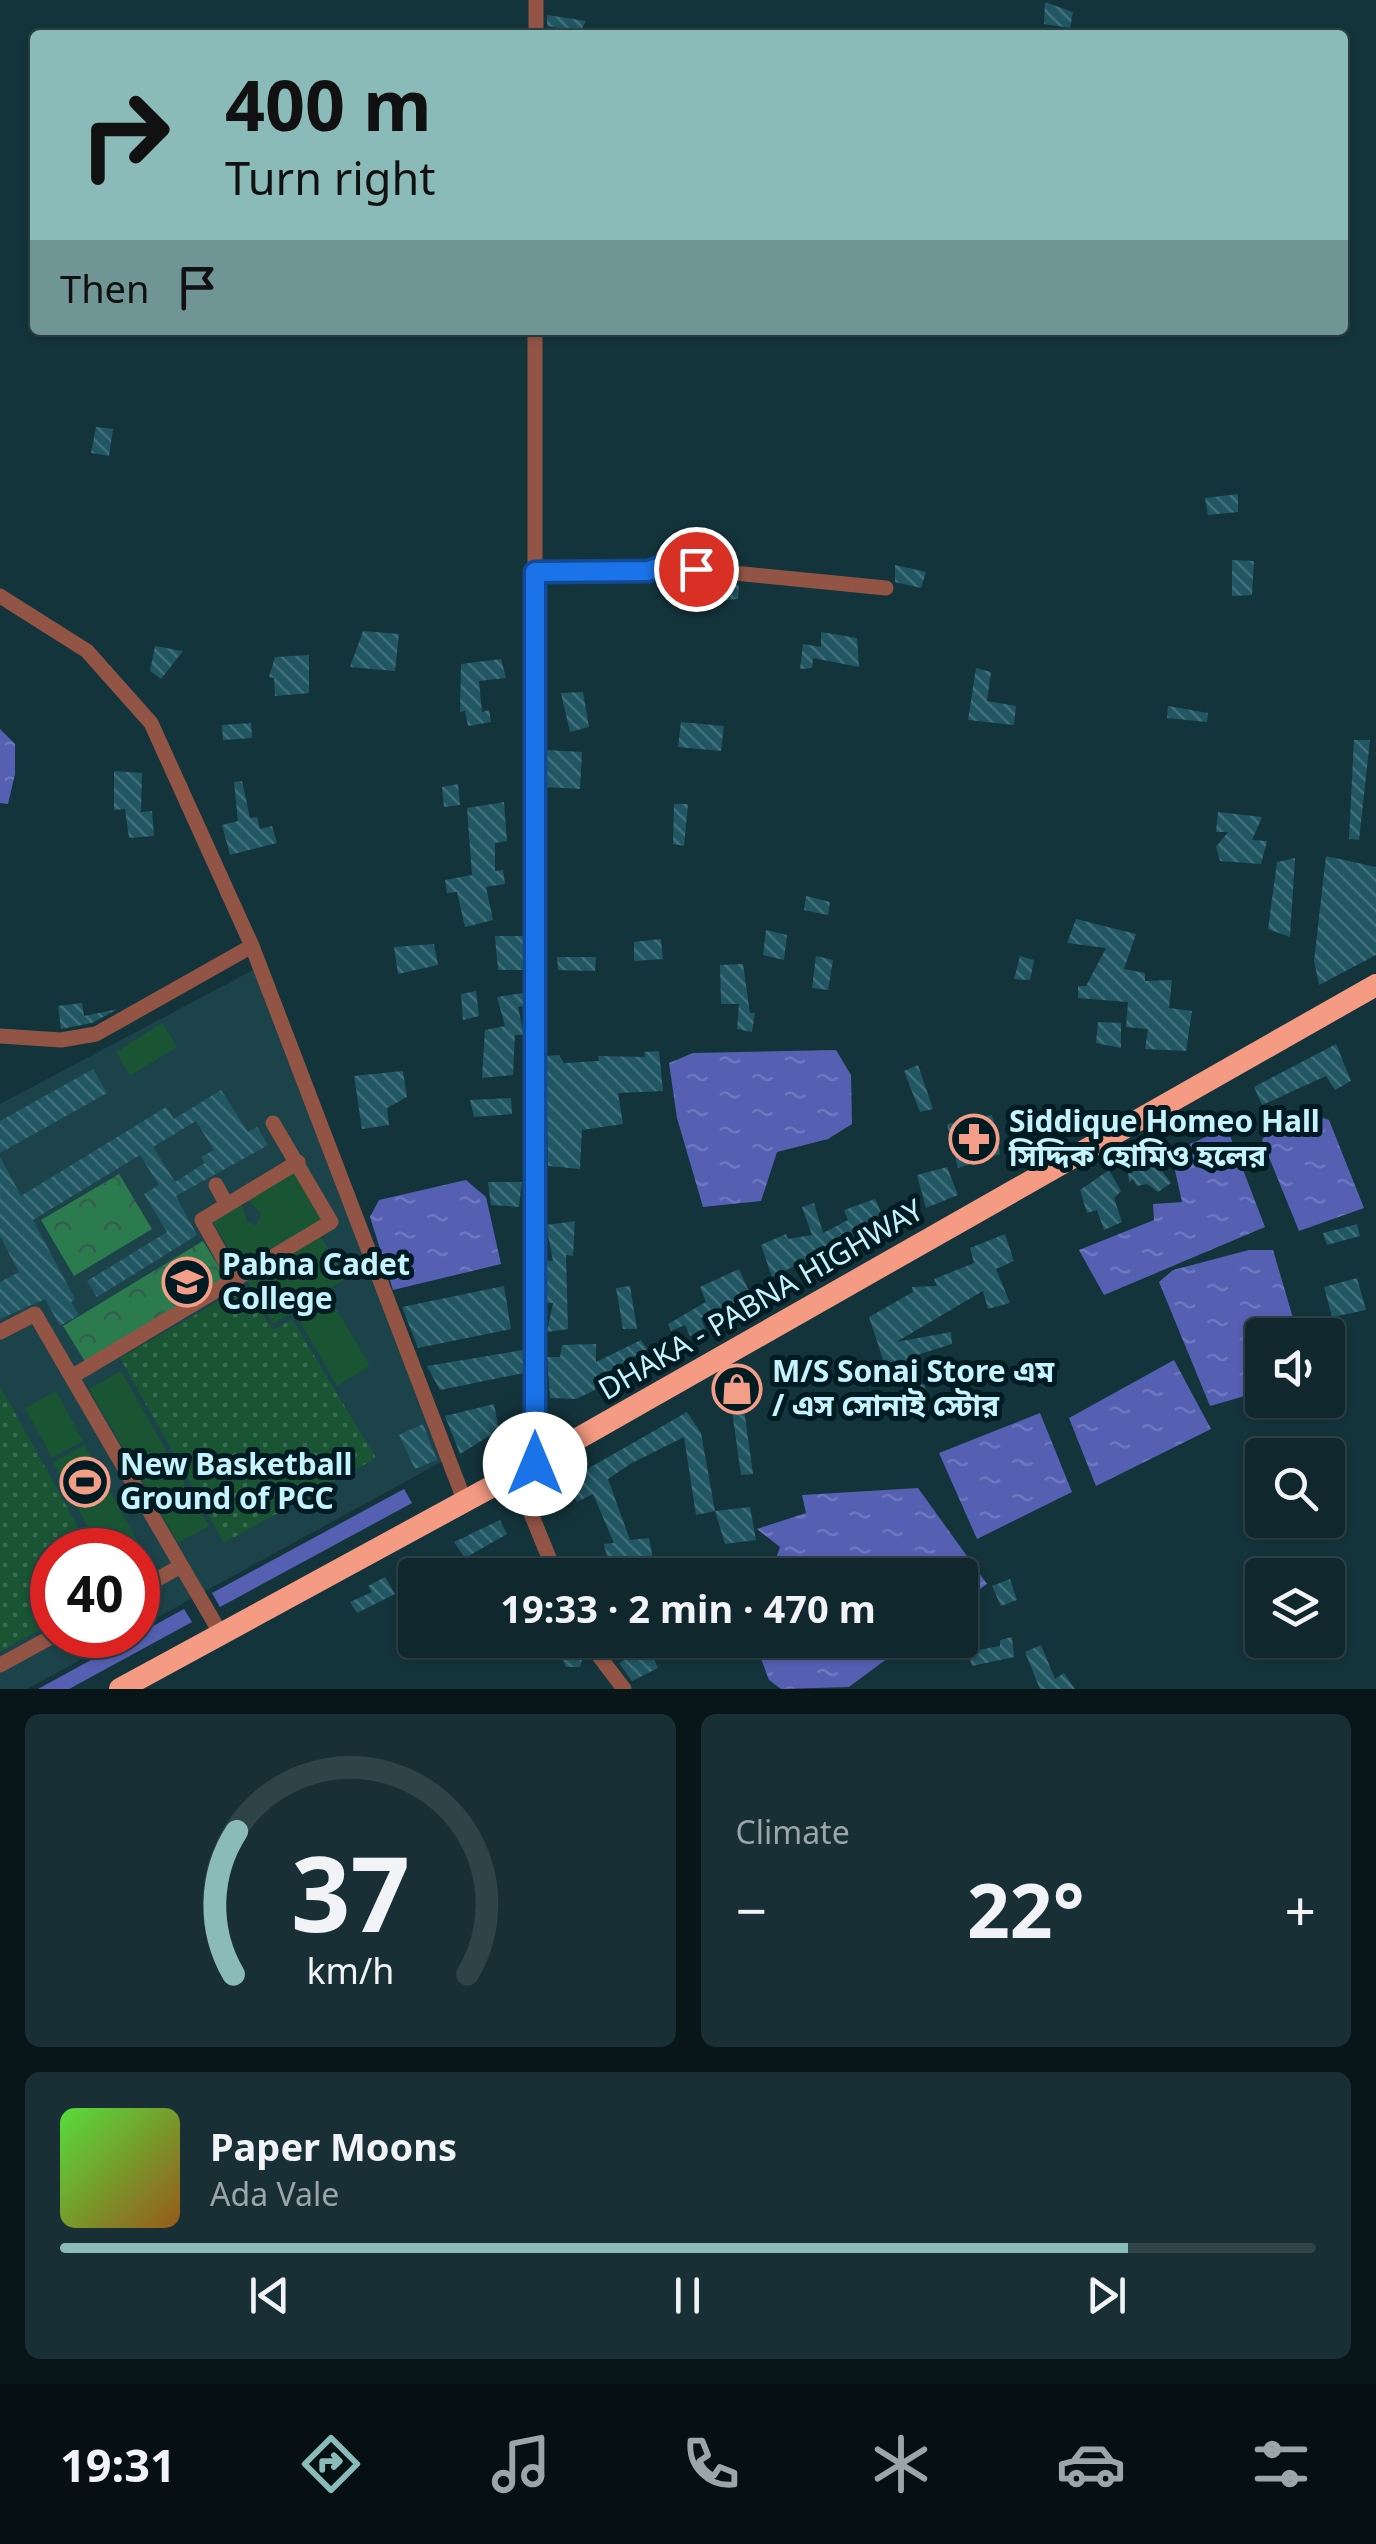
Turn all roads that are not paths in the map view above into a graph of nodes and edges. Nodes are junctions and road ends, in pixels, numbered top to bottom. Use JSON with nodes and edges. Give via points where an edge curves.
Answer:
{"nodes":[{"id":1,"x":536,"y":0,"type":"edge"},
{"id":2,"x":536,"y":30,"type":"edge"},
{"id":3,"x":535,"y":335,"type":"edge"},
{"id":4,"x":535,"y":572,"type":"junction"},
{"id":5,"x":886,"y":588,"type":"dead end"},
{"id":6,"x":0,"y":596,"type":"edge"},
{"id":7,"x":252,"y":946,"type":"junction"},
{"id":8,"x":1376,"y":984,"type":"edge"},
{"id":9,"x":0,"y":1036,"type":"edge"},
{"id":10,"x":273,"y":1123,"type":"dead end"},
{"id":11,"x":298,"y":1162,"type":"junction"},
{"id":12,"x":216,"y":1185,"type":"dead end"},
{"id":13,"x":227,"y":1204,"type":"junction"},
{"id":14,"x":236,"y":1281,"type":"junction"},
{"id":15,"x":0,"y":1332,"type":"edge"},
{"id":16,"x":74,"y":1376,"type":"junction"},
{"id":17,"x":525,"y":1469,"type":"junction"},
{"id":18,"x":465,"y":1502,"type":"junction"},
{"id":19,"x":551,"y":1558,"type":"edge"},
{"id":20,"x":181,"y":1566,"type":"junction"},
{"id":21,"x":160,"y":1578,"type":"edge"},
{"id":22,"x":221,"y":1634,"type":"junction"},
{"id":23,"x":30,"y":1649,"type":"edge"},
{"id":24,"x":601,"y":1658,"type":"edge"},
{"id":25,"x":0,"y":1665,"type":"edge"},
{"id":26,"x":120,"y":1689,"type":"edge"},
{"id":27,"x":624,"y":1689,"type":"edge"}],
"edges":[{"from":1,"to":2,"type":"street"},
{"from":3,"to":4,"type":"street"},
{"from":4,"to":5,"type":"street","via":[[664,566]]},
{"from":4,"to":17,"type":"street"},
{"from":6,"to":7,"type":"street","via":[[87,651],[151,722]]},
{"from":7,"to":9,"type":"street","via":[[96,1034],[61,1040]]},
{"from":7,"to":18,"type":"street"},
{"from":8,"to":17,"type":"highway","name":"DHAKA - PABNA HIGHWAY"},
{"from":10,"to":11,"type":"street"},
{"from":11,"to":13,"type":"street"},
{"from":11,"to":14,"type":"street","via":[[332,1222]]},
{"from":12,"to":13,"type":"street"},
{"from":13,"to":14,"type":"street","via":[[202,1220]]},
{"from":14,"to":16,"type":"street"},
{"from":15,"to":16,"type":"street","via":[[34,1314]]},
{"from":16,"to":20,"type":"street"},
{"from":17,"to":18,"type":"highway","name":"DHAKA - PABNA HIGHWAY"},
{"from":17,"to":19,"type":"street"},
{"from":18,"to":22,"type":"highway","name":"DHAKA - PABNA HIGHWAY"},
{"from":20,"to":21,"type":"street"},
{"from":20,"to":22,"type":"street"},
{"from":22,"to":26,"type":"highway","name":"DHAKA - PABNA HIGHWAY"},
{"from":23,"to":25,"type":"street"},
{"from":24,"to":27,"type":"street"}]}
